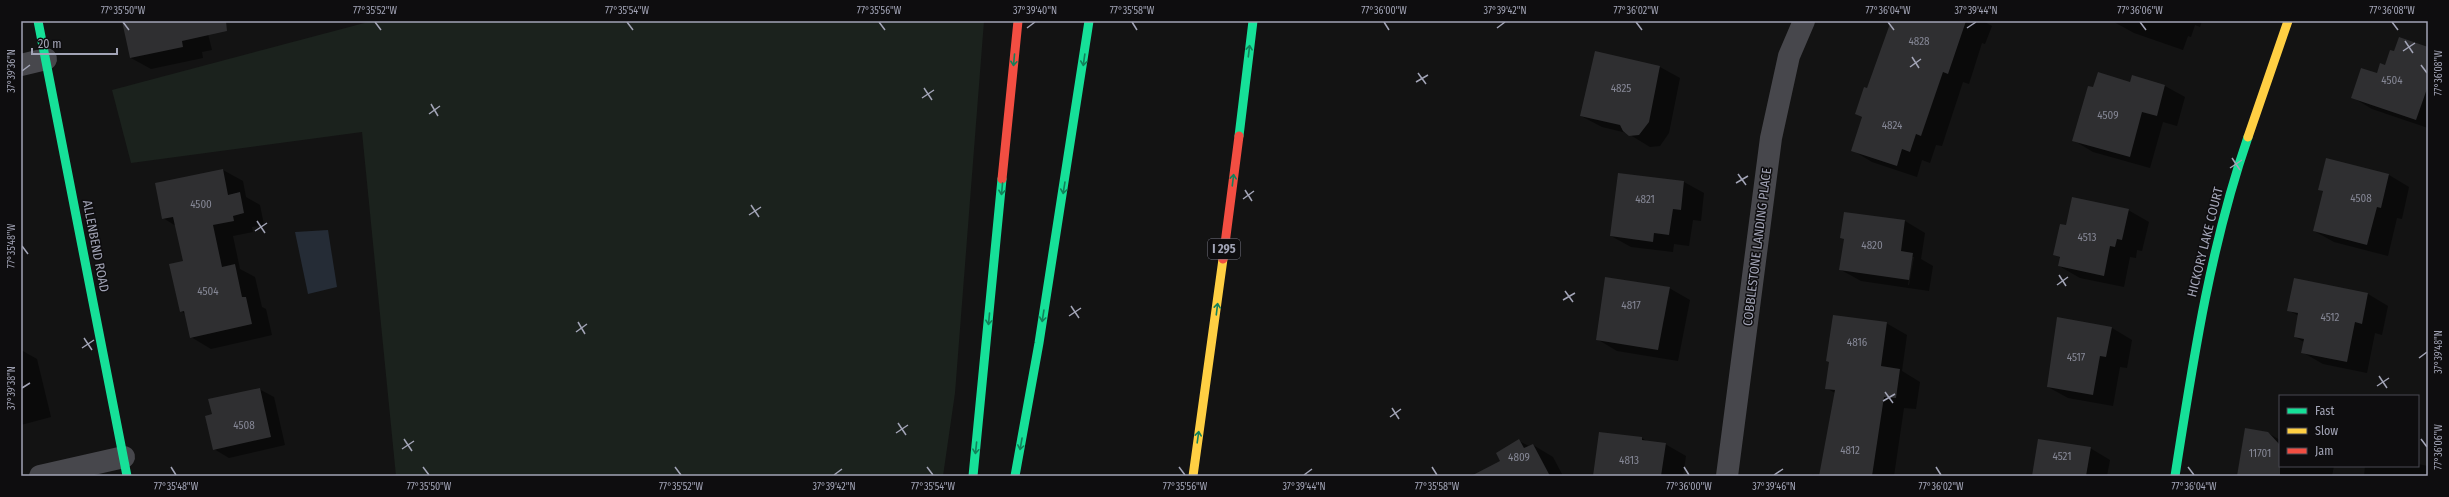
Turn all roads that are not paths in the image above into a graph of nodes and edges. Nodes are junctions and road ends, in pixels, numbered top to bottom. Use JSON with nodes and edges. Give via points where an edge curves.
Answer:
{"nodes":[{"id":1,"x":38,"y":21,"type":"edge"},
{"id":2,"x":1018,"y":21,"type":"edge"},
{"id":3,"x":1089,"y":21,"type":"edge"},
{"id":4,"x":1253,"y":21,"type":"edge"},
{"id":5,"x":1804,"y":21,"type":"edge"},
{"id":6,"x":2288,"y":21,"type":"edge"},
{"id":7,"x":46,"y":59,"type":"junction"},
{"id":8,"x":21,"y":64,"type":"edge"},
{"id":9,"x":126,"y":467,"type":"edge"},
{"id":10,"x":40,"y":476,"type":"edge"},
{"id":11,"x":973,"y":476,"type":"edge"},
{"id":12,"x":1015,"y":476,"type":"edge"},
{"id":13,"x":1193,"y":476,"type":"edge"},
{"id":14,"x":1727,"y":476,"type":"edge"},
{"id":15,"x":2175,"y":476,"type":"edge"}],
"edges":[{"from":1,"to":7,"type":"main road","name":"ALLENBEND ROAD"},
{"from":2,"to":11,"type":"main road","one_way":true},
{"from":3,"to":12,"type":"main road","one_way":true,"via":[[1040,335]]},
{"from":13,"to":4,"type":"main road","number":"I 295","one_way":true},
{"from":5,"to":14,"type":"street","name":"COBBLESTONE LANDING PLACE","via":[[1789,56],[1771,138]]},
{"from":6,"to":15,"type":"main road","name":"HICKORY LAKE COURT","via":[[2242,148],[2220,228],[2202,310]]},
{"from":7,"to":8,"type":"street"},
{"from":7,"to":9,"type":"main road","name":"ALLENBEND ROAD"},
{"from":9,"to":10,"type":"street"}]}
